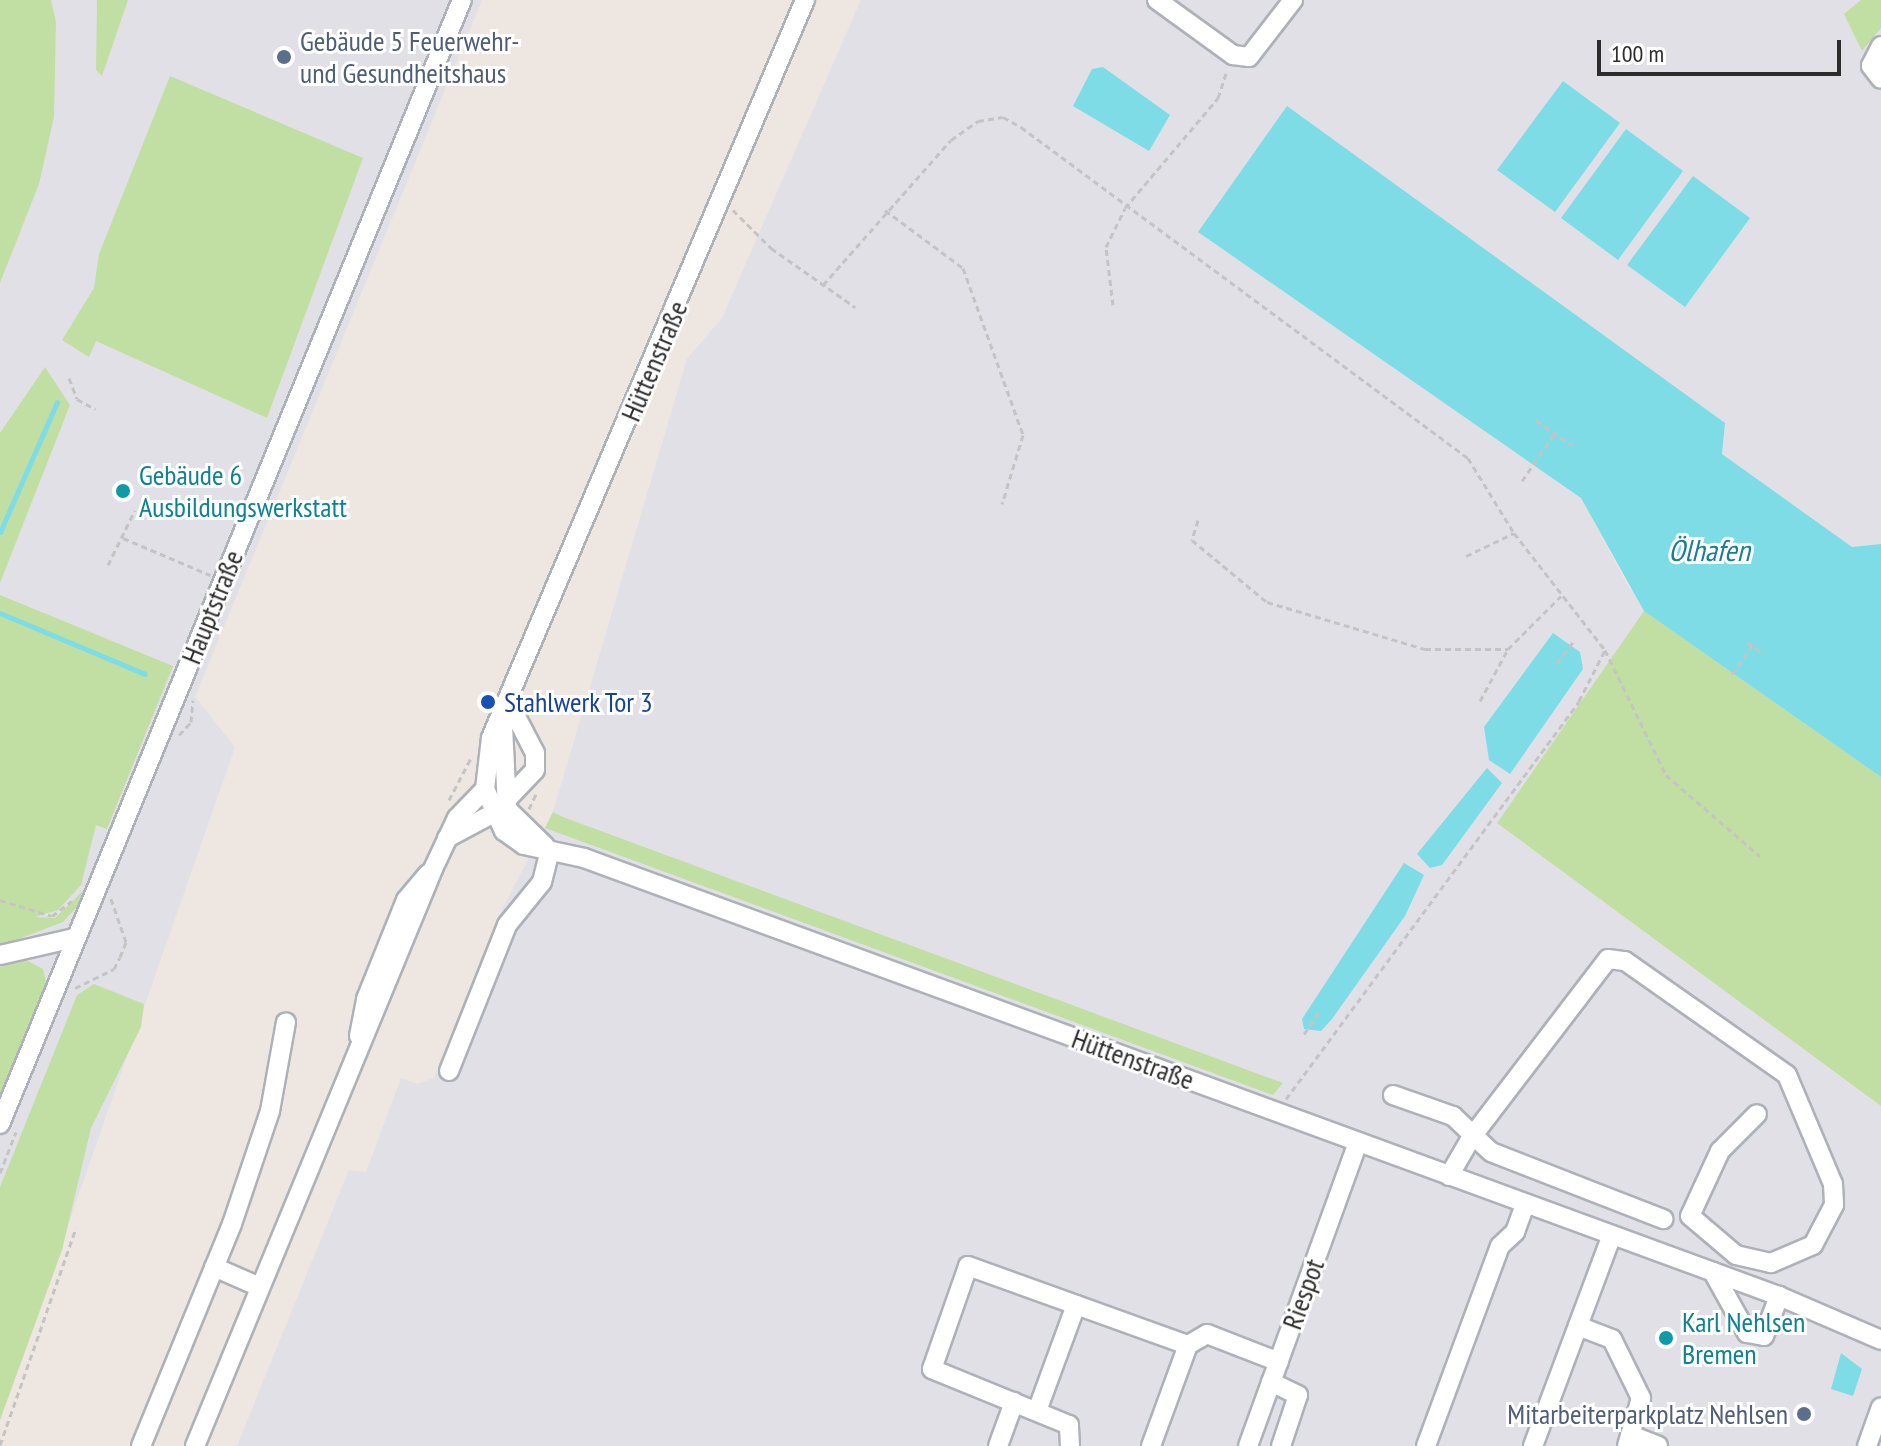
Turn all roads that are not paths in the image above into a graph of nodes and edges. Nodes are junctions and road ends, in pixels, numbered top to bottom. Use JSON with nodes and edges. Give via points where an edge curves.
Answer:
{"nodes":[{"id":1,"x":462,"y":0,"type":"edge"},
{"id":2,"x":805,"y":0,"type":"edge"},
{"id":3,"x":1157,"y":0,"type":"edge"},
{"id":4,"x":1293,"y":0,"type":"edge"},
{"id":5,"x":1881,"y":46,"type":"edge"},
{"id":6,"x":1881,"y":79,"type":"edge"},
{"id":7,"x":506,"y":714,"type":"junction"},
{"id":8,"x":494,"y":793,"type":"junction"},
{"id":9,"x":494,"y":813,"type":"junction"},
{"id":10,"x":447,"y":838,"type":"junction"},
{"id":11,"x":550,"y":851,"type":"junction"},
{"id":12,"x":74,"y":938,"type":"junction"},
{"id":13,"x":0,"y":955,"type":"edge"},
{"id":14,"x":286,"y":1022,"type":"dead end"},
{"id":15,"x":449,"y":1071,"type":"dead end"},
{"id":16,"x":1393,"y":1095,"type":"dead end"},
{"id":17,"x":1757,"y":1114,"type":"dead end"},
{"id":18,"x":0,"y":1124,"type":"edge"},
{"id":19,"x":1471,"y":1138,"type":"junction"},
{"id":20,"x":1358,"y":1142,"type":"junction"},
{"id":21,"x":1449,"y":1176,"type":"junction"},
{"id":22,"x":1525,"y":1204,"type":"junction"},
{"id":23,"x":1690,"y":1216,"type":"junction"},
{"id":24,"x":1663,"y":1219,"type":"junction"},
{"id":25,"x":1612,"y":1235,"type":"junction"},
{"id":26,"x":1653,"y":1250,"type":"junction"},
{"id":27,"x":214,"y":1267,"type":"junction"},
{"id":28,"x":1713,"y":1272,"type":"junction"},
{"id":29,"x":260,"y":1287,"type":"junction"},
{"id":30,"x":1779,"y":1296,"type":"junction"},
{"id":31,"x":1076,"y":1305,"type":"junction"},
{"id":32,"x":1578,"y":1326,"type":"junction"},
{"id":33,"x":1881,"y":1340,"type":"edge"},
{"id":34,"x":1188,"y":1345,"type":"junction"},
{"id":35,"x":1279,"y":1362,"type":"junction"},
{"id":36,"x":1271,"y":1382,"type":"junction"},
{"id":37,"x":1014,"y":1402,"type":"junction"},
{"id":38,"x":1881,"y":1407,"type":"edge"},
{"id":39,"x":1037,"y":1411,"type":"junction"},
{"id":40,"x":1628,"y":1441,"type":"edge"},
{"id":41,"x":141,"y":1446,"type":"edge"},
{"id":42,"x":195,"y":1446,"type":"edge"},
{"id":43,"x":998,"y":1446,"type":"edge"},
{"id":44,"x":1070,"y":1446,"type":"edge"},
{"id":45,"x":1151,"y":1446,"type":"edge"},
{"id":46,"x":1248,"y":1446,"type":"edge"},
{"id":47,"x":1281,"y":1446,"type":"edge"},
{"id":48,"x":1426,"y":1446,"type":"edge"},
{"id":49,"x":1533,"y":1446,"type":"edge"},
{"id":50,"x":1658,"y":1446,"type":"edge"},
{"id":51,"x":1867,"y":1446,"type":"edge"}],
"edges":[{"from":1,"to":12,"type":"street","name":"Hauptstraße"},
{"from":2,"to":7,"type":"street","name":"Hüttenstraße"},
{"from":3,"to":4,"type":"street","via":[[1233,55],[1249,57]]},
{"from":5,"to":6,"type":"street","via":[[1871,66]]},
{"from":7,"to":8,"type":"street","name":"Hüttenstraße","via":[[491,738]]},
{"from":7,"to":8,"type":"street","via":[[535,753],[535,770],[528,784]]},
{"from":8,"to":9,"type":"street","name":"Hüttenstraße"},
{"from":8,"to":10,"type":"street"},
{"from":8,"to":11,"type":"street","name":"Hüttenstraße","via":[[519,826]]},
{"from":9,"to":10,"type":"street"},
{"from":9,"to":11,"type":"street","name":"Hüttenstraße","via":[[514,839]]},
{"from":10,"to":29,"type":"street","via":[[433,869],[406,900],[366,999],[356,1050]]},
{"from":11,"to":15,"type":"street","via":[[542,882],[507,925]]},
{"from":11,"to":20,"type":"street","name":"Hüttenstraße"},
{"from":12,"to":13,"type":"street"},
{"from":12,"to":18,"type":"street","name":"Hauptstraße"},
{"from":14,"to":27,"type":"street","via":[[270,1111]]},
{"from":16,"to":19,"type":"street","via":[[1453,1116]]},
{"from":17,"to":23,"type":"street","via":[[1720,1151]]},
{"from":19,"to":21,"type":"street"},
{"from":19,"to":23,"type":"street","via":[[1597,966],[1620,959],[1787,1075],[1833,1184],[1827,1227],[1804,1253],[1783,1261],[1736,1255]]},
{"from":19,"to":24,"type":"street"},
{"from":20,"to":21,"type":"street","name":"Hüttenstraße"},
{"from":20,"to":35,"type":"street","name":"Riespot"},
{"from":21,"to":22,"type":"street","name":"Hüttenstraße"},
{"from":22,"to":25,"type":"street","name":"Hüttenstraße"},
{"from":22,"to":48,"type":"street","via":[[1515,1232],[1500,1246]]},
{"from":23,"to":24,"type":"street"},
{"from":24,"to":26,"type":"street"},
{"from":25,"to":26,"type":"street","name":"Hüttenstraße"},
{"from":25,"to":32,"type":"street"},
{"from":26,"to":28,"type":"street","name":"Hüttenstraße"},
{"from":27,"to":29,"type":"street"},
{"from":27,"to":41,"type":"street"},
{"from":28,"to":30,"type":"street","name":"Hüttenstraße"},
{"from":28,"to":30,"type":"street","via":[[1747,1333],[1764,1336]]},
{"from":29,"to":42,"type":"street"},
{"from":30,"to":33,"type":"street","name":"Hüttenstraße"},
{"from":31,"to":34,"type":"street"},
{"from":31,"to":37,"type":"street","via":[[968,1266],[932,1369]]},
{"from":31,"to":39,"type":"street"},
{"from":32,"to":40,"type":"street","via":[[1612,1339],[1641,1398]]},
{"from":32,"to":49,"type":"street"},
{"from":34,"to":35,"type":"street","via":[[1207,1334]]},
{"from":34,"to":45,"type":"street"},
{"from":35,"to":36,"type":"street","name":"Riespot"},
{"from":36,"to":46,"type":"street","name":"Riespot"},
{"from":36,"to":47,"type":"street","via":[[1298,1395]]},
{"from":37,"to":39,"type":"street"},
{"from":37,"to":43,"type":"street"},
{"from":38,"to":51,"type":"street"},
{"from":39,"to":44,"type":"street","via":[[1069,1425]]},
{"from":40,"to":50,"type":"street"}]}
